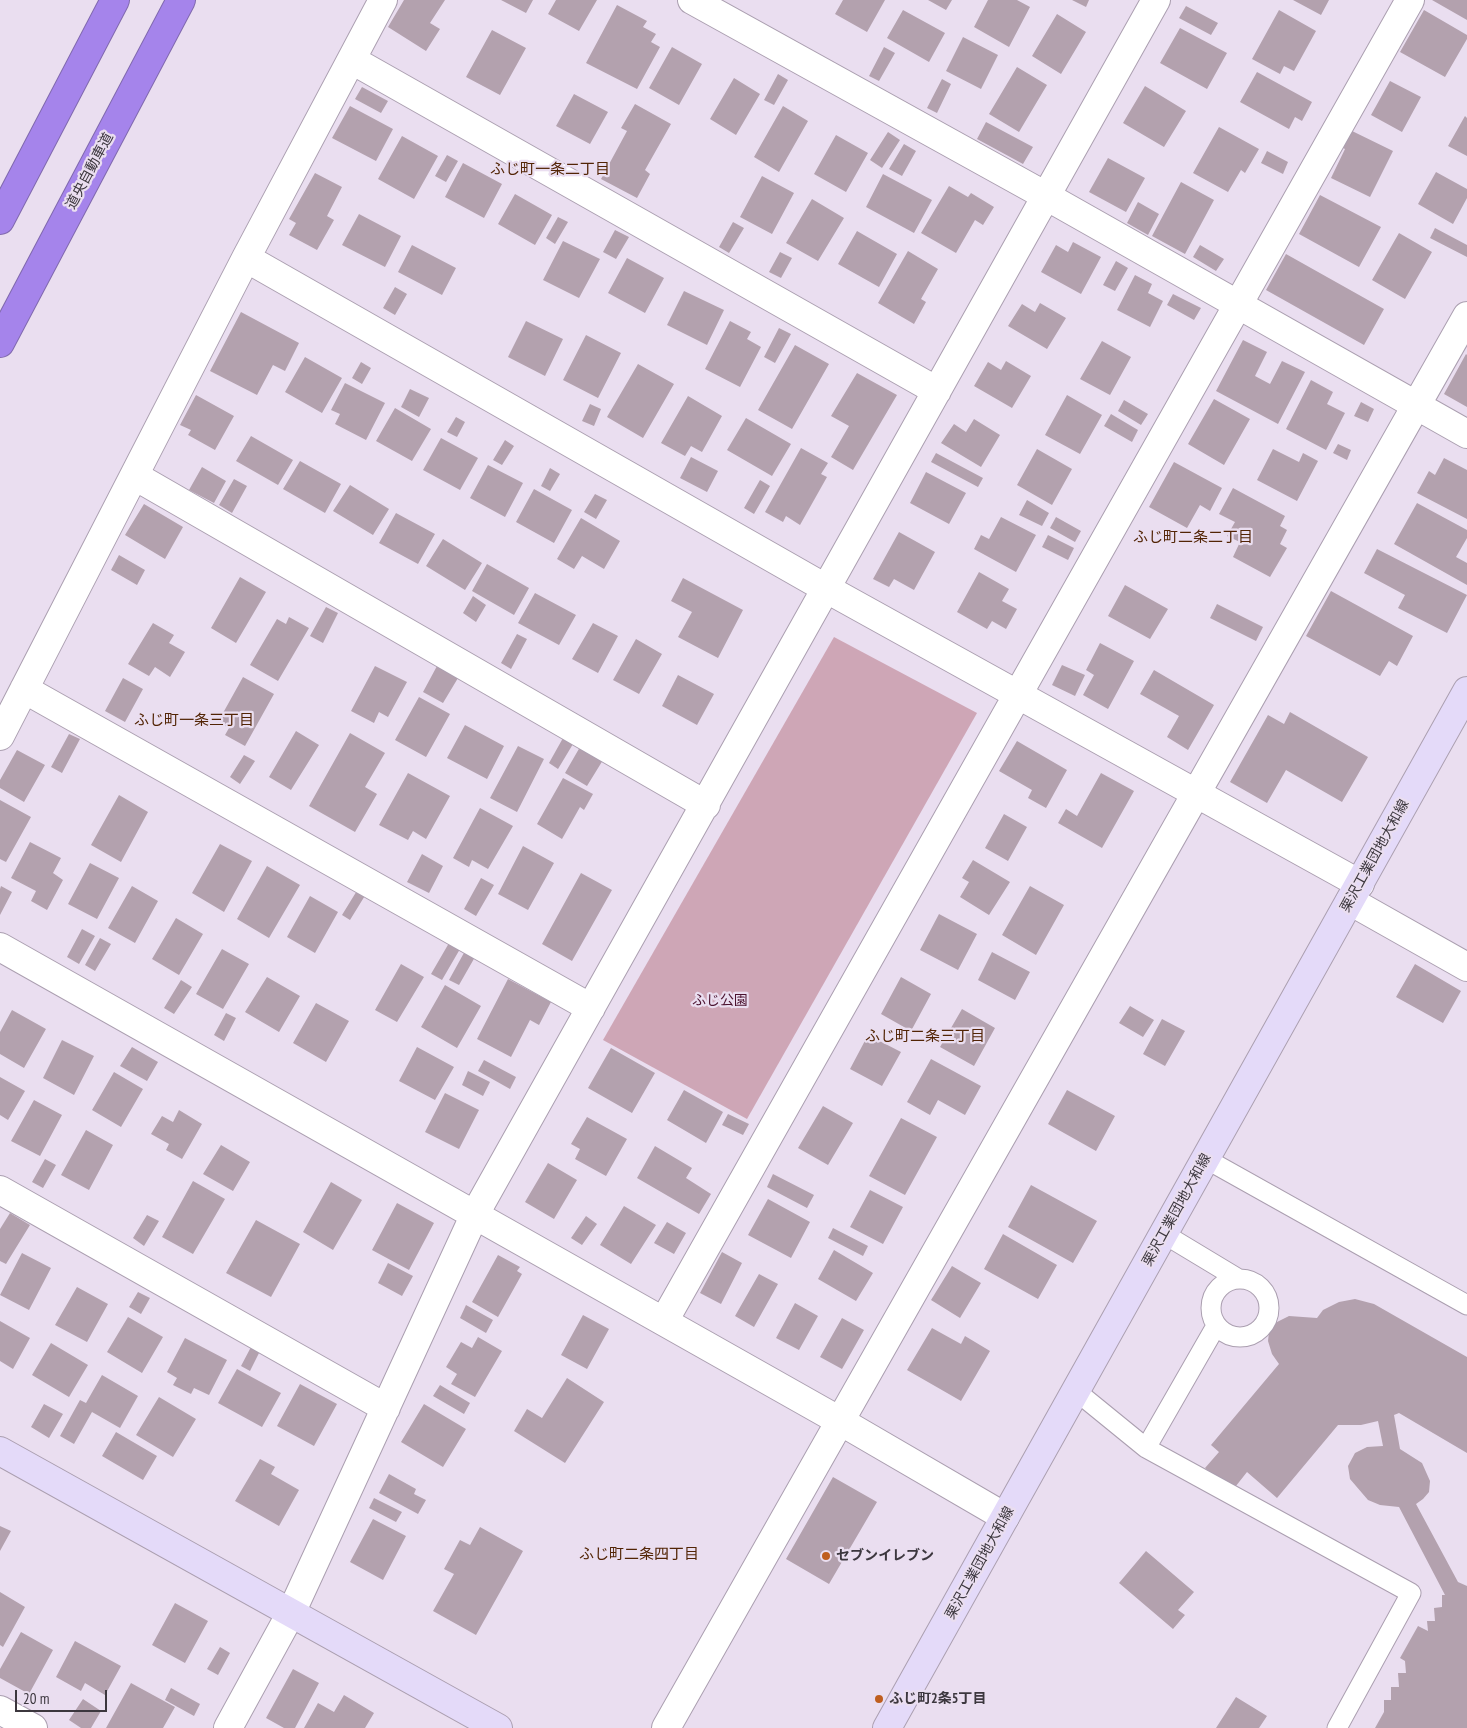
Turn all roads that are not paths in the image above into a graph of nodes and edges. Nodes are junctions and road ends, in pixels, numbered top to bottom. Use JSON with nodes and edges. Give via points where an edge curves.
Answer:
{"nodes":[{"id":1,"x":115,"y":0,"type":"edge"},
{"id":2,"x":180,"y":0,"type":"edge"},
{"id":3,"x":383,"y":0,"type":"edge"},
{"id":4,"x":692,"y":0,"type":"edge"},
{"id":5,"x":1410,"y":0,"type":"edge"},
{"id":6,"x":1147,"y":3,"type":"edge"},
{"id":7,"x":352,"y":60,"type":"junction"},
{"id":8,"x":1046,"y":196,"type":"junction"},
{"id":9,"x":0,"y":220,"type":"edge"},
{"id":10,"x":246,"y":258,"type":"junction"},
{"id":11,"x":1238,"y":304,"type":"junction"},
{"id":12,"x":1467,"y":316,"type":"edge"},
{"id":13,"x":0,"y":343,"type":"edge"},
{"id":14,"x":937,"y":391,"type":"junction"},
{"id":15,"x":1417,"y":405,"type":"junction"},
{"id":16,"x":1467,"y":434,"type":"edge"},
{"id":17,"x":135,"y":476,"type":"junction"},
{"id":18,"x":827,"y":589,"type":"junction"},
{"id":19,"x":24,"y":689,"type":"junction"},
{"id":20,"x":1467,"y":691,"type":"edge"},
{"id":21,"x":1017,"y":695,"type":"junction"},
{"id":22,"x":0,"y":736,"type":"edge"},
{"id":23,"x":1196,"y":794,"type":"junction"},
{"id":24,"x":706,"y":805,"type":"junction"},
{"id":25,"x":1355,"y":893,"type":"junction"},
{"id":26,"x":0,"y":947,"type":"edge"},
{"id":27,"x":1467,"y":967,"type":"edge"},
{"id":28,"x":591,"y":1008,"type":"junction"},
{"id":29,"x":1206,"y":1159,"type":"junction"},
{"id":30,"x":0,"y":1190,"type":"edge"},
{"id":31,"x":475,"y":1214,"type":"junction"},
{"id":32,"x":1164,"y":1234,"type":"junction"},
{"id":33,"x":1237,"y":1278,"type":"junction"},
{"id":34,"x":1467,"y":1305,"type":"edge"},
{"id":35,"x":664,"y":1321,"type":"junction"},
{"id":36,"x":1216,"y":1326,"type":"junction"},
{"id":37,"x":1076,"y":1391,"type":"junction"},
{"id":38,"x":386,"y":1408,"type":"junction"},
{"id":39,"x":840,"y":1421,"type":"junction"},
{"id":40,"x":1146,"y":1448,"type":"junction"},
{"id":41,"x":0,"y":1451,"type":"edge"},
{"id":42,"x":1006,"y":1517,"type":"junction"},
{"id":43,"x":291,"y":1613,"type":"junction"},
{"id":44,"x":0,"y":1710,"type":"edge"},
{"id":45,"x":33,"y":1728,"type":"edge"},
{"id":46,"x":228,"y":1728,"type":"edge"},
{"id":47,"x":498,"y":1728,"type":"edge"},
{"id":48,"x":666,"y":1728,"type":"edge"},
{"id":49,"x":887,"y":1728,"type":"edge"},
{"id":50,"x":1337,"y":1728,"type":"edge"}],
"edges":[{"from":1,"to":9,"type":"highway"},
{"from":2,"to":13,"type":"highway","name":"道央自動車道"},
{"from":3,"to":7,"type":"street"},
{"from":4,"to":8,"type":"street"},
{"from":5,"to":11,"type":"street"},
{"from":6,"to":8,"type":"street"},
{"from":7,"to":10,"type":"street"},
{"from":7,"to":14,"type":"street"},
{"from":8,"to":11,"type":"street"},
{"from":8,"to":14,"type":"street"},
{"from":10,"to":17,"type":"street"},
{"from":10,"to":18,"type":"street"},
{"from":11,"to":15,"type":"street"},
{"from":11,"to":21,"type":"street"},
{"from":12,"to":15,"type":"street"},
{"from":14,"to":18,"type":"street"},
{"from":15,"to":16,"type":"street"},
{"from":15,"to":23,"type":"street"},
{"from":17,"to":19,"type":"street"},
{"from":17,"to":24,"type":"street"},
{"from":18,"to":21,"type":"street"},
{"from":18,"to":24,"type":"street"},
{"from":19,"to":22,"type":"street"},
{"from":19,"to":28,"type":"street"},
{"from":20,"to":25,"type":"main road","name":"栗沢工業団地大和線"},
{"from":21,"to":23,"type":"street"},
{"from":21,"to":35,"type":"street"},
{"from":23,"to":25,"type":"street"},
{"from":23,"to":39,"type":"street"},
{"from":24,"to":28,"type":"street"},
{"from":25,"to":27,"type":"street"},
{"from":25,"to":29,"type":"main road","name":"栗沢工業団地大和線"},
{"from":26,"to":31,"type":"street"},
{"from":28,"to":31,"type":"street"},
{"from":29,"to":32,"type":"main road","name":"栗沢工業団地大和線"},
{"from":29,"to":34,"type":"lane"},
{"from":30,"to":38,"type":"street"},
{"from":31,"to":35,"type":"street"},
{"from":31,"to":38,"type":"street"},
{"from":32,"to":33,"type":"lane"},
{"from":32,"to":37,"type":"main road","name":"栗沢工業団地大和線"},
{"from":33,"to":36,"type":"lane","via":[[1222,1284],[1212,1296],[1210,1312]]},
{"from":33,"to":36,"type":"lane","via":[[1254,1282],[1267,1294],[1270,1311],[1263,1327],[1248,1337],[1231,1336]]},
{"from":35,"to":39,"type":"street"},
{"from":36,"to":40,"type":"lane"},
{"from":37,"to":40,"type":"lane"},
{"from":37,"to":42,"type":"main road","name":"栗沢工業団地大和線"},
{"from":38,"to":43,"type":"street"},
{"from":39,"to":42,"type":"street"},
{"from":39,"to":48,"type":"street"},
{"from":40,"to":50,"type":"lane","via":[[1411,1593]]},
{"from":41,"to":43,"type":"main road"},
{"from":42,"to":49,"type":"main road","name":"栗沢工業団地大和線"},
{"from":43,"to":46,"type":"street"},
{"from":43,"to":47,"type":"main road"},
{"from":44,"to":45,"type":"street"}]}
